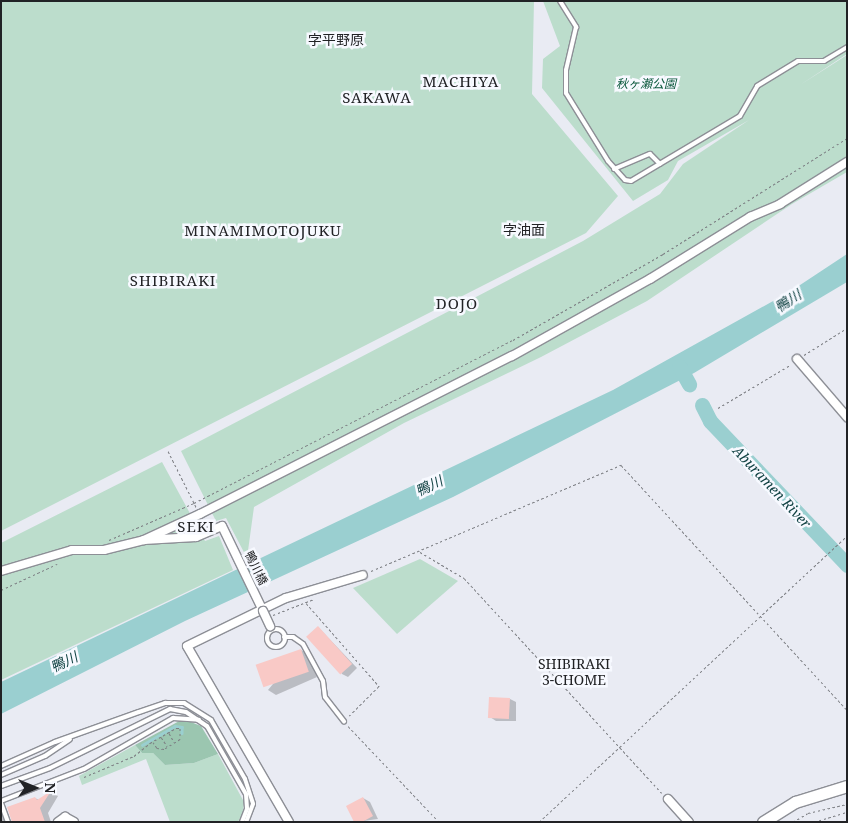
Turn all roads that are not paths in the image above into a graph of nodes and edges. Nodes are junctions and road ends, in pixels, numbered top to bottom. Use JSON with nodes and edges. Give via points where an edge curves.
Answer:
{"nodes":[{"id":1,"x":560,"y":1,"type":"edge"},
{"id":2,"x":847,"y":47,"type":"edge"},
{"id":3,"x":847,"y":162,"type":"edge"},
{"id":4,"x":660,"y":164,"type":"junction"},
{"id":5,"x":614,"y":169,"type":"junction"},
{"id":6,"x":797,"y":359,"type":"road end"},
{"id":7,"x":847,"y":417,"type":"edge"},
{"id":8,"x":144,"y":540,"type":"junction"},
{"id":9,"x":1,"y":571,"type":"edge"},
{"id":10,"x":363,"y":575,"type":"road end"},
{"id":11,"x":264,"y":610,"type":"junction"},
{"id":12,"x":271,"y":628,"type":"junction"},
{"id":13,"x":284,"y":637,"type":"junction"},
{"id":14,"x":201,"y":720,"type":"junction"},
{"id":15,"x":344,"y":721,"type":"road end"},
{"id":16,"x":75,"y":735,"type":"junction"},
{"id":17,"x":1,"y":766,"type":"edge"},
{"id":18,"x":1,"y":775,"type":"edge"},
{"id":19,"x":1,"y":786,"type":"edge"},
{"id":20,"x":847,"y":786,"type":"edge"},
{"id":21,"x":668,"y":799,"type":"road end"},
{"id":22,"x":1,"y":802,"type":"edge"},
{"id":23,"x":8,"y":822,"type":"edge"},
{"id":24,"x":58,"y":822,"type":"edge"},
{"id":25,"x":74,"y":822,"type":"edge"},
{"id":26,"x":242,"y":822,"type":"edge"},
{"id":27,"x":246,"y":822,"type":"edge"},
{"id":28,"x":289,"y":822,"type":"edge"},
{"id":29,"x":689,"y":822,"type":"edge"},
{"id":30,"x":763,"y":822,"type":"edge"}],
"edges":[{"from":1,"to":5,"type":"lane","via":[[576,27],[566,70],[566,93]]},
{"from":2,"to":4,"type":"lane","via":[[824,61],[798,61],[757,86],[740,116]]},
{"from":3,"to":8,"type":"street","via":[[780,204],[750,217],[650,279],[512,356]]},
{"from":4,"to":5,"type":"lane","via":[[650,154]]},
{"from":4,"to":5,"type":"lane","via":[[631,181],[625,180]]},
{"from":6,"to":7,"type":"street"},
{"from":8,"to":9,"type":"street","via":[[104,550],[72,550]]},
{"from":8,"to":11,"type":"street","name":"鴨川橋","via":[[196,537],[222,526]]},
{"from":10,"to":11,"type":"street","via":[[286,598]]},
{"from":11,"to":12,"type":"street","name":"鴨川橋","bridge":true},
{"from":11,"to":28,"type":"street","via":[[188,646]]},
{"from":12,"to":13,"type":"lane","via":[[280,630]]},
{"from":12,"to":13,"type":"lane","via":[[267,637],[271,645],[279,646]]},
{"from":13,"to":15,"type":"lane","via":[[303,644],[323,681],[325,697]]},
{"from":14,"to":19,"type":"lane","via":[[186,712],[170,710],[50,768]]},
{"from":14,"to":22,"type":"lane","via":[[173,718],[84,769]]},
{"from":14,"to":26,"type":"lane","via":[[246,794],[247,809]]},
{"from":16,"to":17,"type":"lane"},
{"from":16,"to":18,"type":"lane","via":[[45,756]]},
{"from":16,"to":27,"type":"lane","via":[[165,703],[184,704],[201,711],[216,728],[252,792],[252,814]]},
{"from":20,"to":30,"type":"street","via":[[795,802]]},
{"from":21,"to":29,"type":"street"},
{"from":22,"to":23,"type":"lane"},
{"from":24,"to":25,"type":"street","via":[[65,817]]}]}
